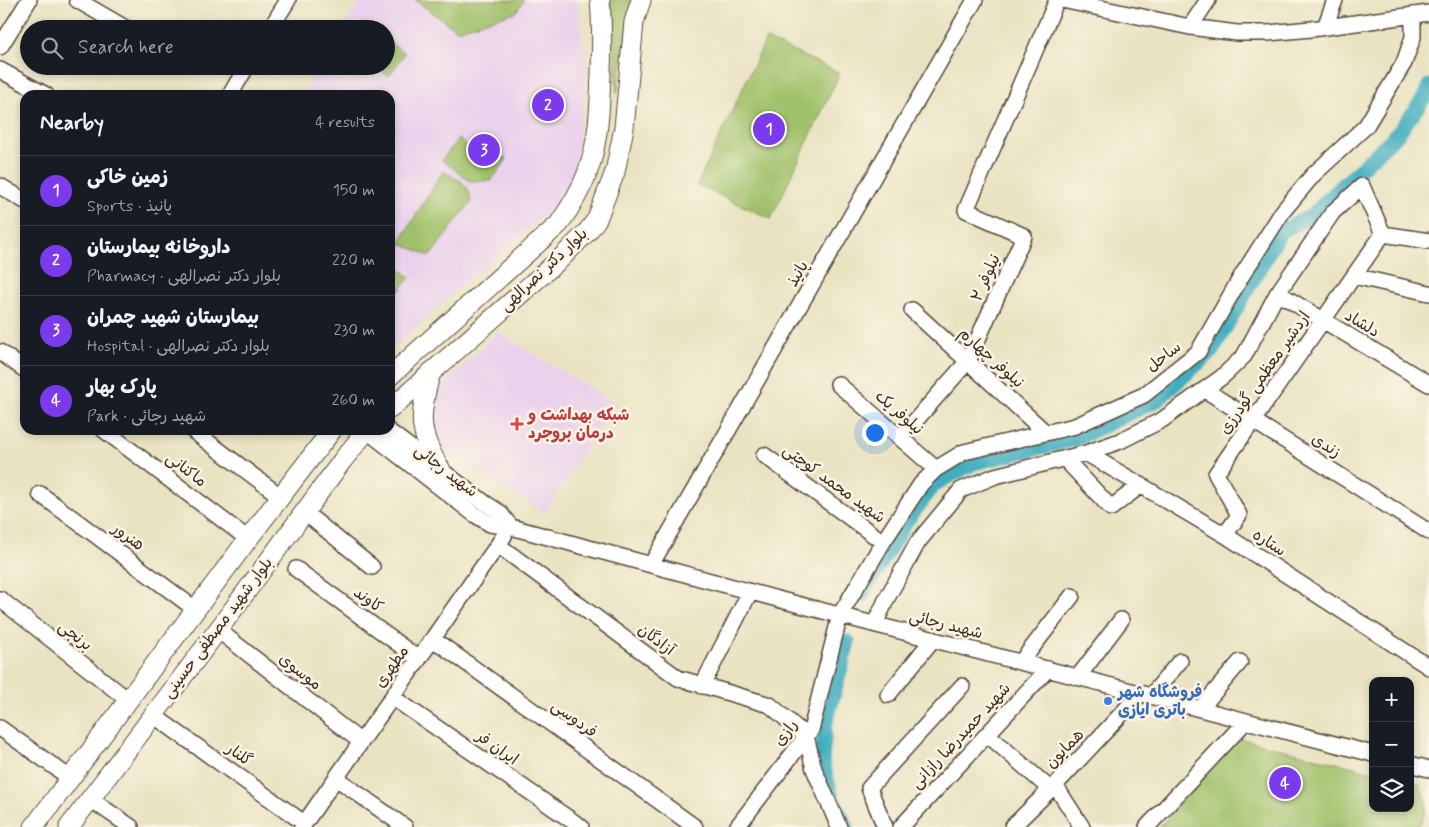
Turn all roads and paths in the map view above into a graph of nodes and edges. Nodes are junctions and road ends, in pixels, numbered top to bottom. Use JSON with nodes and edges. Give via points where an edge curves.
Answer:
{"nodes":[{"id":1,"x":29,"y":0,"type":"edge"},
{"id":2,"x":77,"y":0,"type":"edge"},
{"id":3,"x":288,"y":0,"type":"edge"},
{"id":4,"x":600,"y":0,"type":"edge"},
{"id":5,"x":641,"y":0,"type":"edge"},
{"id":6,"x":975,"y":0,"type":"edge"},
{"id":7,"x":1057,"y":0,"type":"edge"},
{"id":8,"x":1062,"y":0,"type":"edge"},
{"id":9,"x":1208,"y":0,"type":"edge"},
{"id":10,"x":1335,"y":0,"type":"edge"},
{"id":11,"x":1429,"y":13,"type":"edge"},
{"id":12,"x":1413,"y":15,"type":"junction"},
{"id":13,"x":111,"y":20,"type":"edge"},
{"id":14,"x":276,"y":20,"type":"edge"},
{"id":15,"x":1190,"y":27,"type":"junction"},
{"id":16,"x":1325,"y":27,"type":"junction"},
{"id":17,"x":0,"y":47,"type":"edge"},
{"id":18,"x":0,"y":70,"type":"edge"},
{"id":19,"x":242,"y":75,"type":"edge"},
{"id":20,"x":37,"y":90,"type":"edge"},
{"id":21,"x":233,"y":90,"type":"edge"},
{"id":22,"x":600,"y":106,"type":"junction"},
{"id":23,"x":626,"y":110,"type":"junction"},
{"id":24,"x":0,"y":186,"type":"edge"},
{"id":25,"x":20,"y":198,"type":"edge"},
{"id":26,"x":1384,"y":234,"type":"junction"},
{"id":27,"x":1429,"y":242,"type":"edge"},
{"id":28,"x":1354,"y":276,"type":"junction"},
{"id":29,"x":1278,"y":293,"type":"junction"},
{"id":30,"x":1429,"y":293,"type":"edge"},
{"id":31,"x":912,"y":310,"type":"dead end"},
{"id":32,"x":1323,"y":320,"type":"junction"},
{"id":33,"x":0,"y":352,"type":"edge"},
{"id":34,"x":968,"y":361,"type":"junction"},
{"id":35,"x":20,"y":366,"type":"edge"},
{"id":36,"x":395,"y":372,"type":"edge"},
{"id":37,"x":431,"y":372,"type":"junction"},
{"id":38,"x":838,"y":384,"type":"dead end"},
{"id":39,"x":1429,"y":384,"type":"edge"},
{"id":40,"x":1205,"y":390,"type":"junction"},
{"id":41,"x":395,"y":404,"type":"edge"},
{"id":42,"x":1253,"y":421,"type":"junction"},
{"id":43,"x":1046,"y":433,"type":"junction"},
{"id":44,"x":111,"y":435,"type":"edge"},
{"id":45,"x":199,"y":435,"type":"edge"},
{"id":46,"x":328,"y":435,"type":"edge"},
{"id":47,"x":362,"y":435,"type":"edge"},
{"id":48,"x":372,"y":435,"type":"edge"},
{"id":49,"x":394,"y":435,"type":"edge"},
{"id":50,"x":900,"y":438,"type":"junction"},
{"id":51,"x":1086,"y":453,"type":"junction"},
{"id":52,"x":764,"y":455,"type":"dead end"},
{"id":53,"x":1065,"y":459,"type":"junction"},
{"id":54,"x":936,"y":469,"type":"junction"},
{"id":55,"x":440,"y":470,"type":"junction"},
{"id":56,"x":1141,"y":486,"type":"junction"},
{"id":57,"x":40,"y":494,"type":"dead end"},
{"id":58,"x":280,"y":496,"type":"junction"},
{"id":59,"x":304,"y":512,"type":"junction"},
{"id":60,"x":511,"y":526,"type":"junction"},
{"id":61,"x":1429,"y":532,"type":"edge"},
{"id":62,"x":1224,"y":535,"type":"junction"},
{"id":63,"x":248,"y":538,"type":"junction"},
{"id":64,"x":883,"y":542,"type":"junction"},
{"id":65,"x":498,"y":545,"type":"junction"},
{"id":66,"x":274,"y":554,"type":"junction"},
{"id":67,"x":651,"y":565,"type":"junction"},
{"id":68,"x":372,"y":567,"type":"dead end"},
{"id":69,"x":296,"y":569,"type":"dead end"},
{"id":70,"x":750,"y":592,"type":"junction"},
{"id":71,"x":1072,"y":596,"type":"dead end"},
{"id":72,"x":0,"y":599,"type":"edge"},
{"id":73,"x":196,"y":609,"type":"junction"},
{"id":74,"x":840,"y":615,"type":"junction"},
{"id":75,"x":1121,"y":620,"type":"dead end"},
{"id":76,"x":875,"y":624,"type":"junction"},
{"id":77,"x":218,"y":630,"type":"junction"},
{"id":78,"x":433,"y":639,"type":"junction"},
{"id":79,"x":933,"y":639,"type":"junction"},
{"id":80,"x":419,"y":659,"type":"junction"},
{"id":81,"x":1180,"y":661,"type":"dead end"},
{"id":82,"x":1021,"y":662,"type":"junction"},
{"id":83,"x":1240,"y":662,"type":"dead end"},
{"id":84,"x":1429,"y":667,"type":"edge"},
{"id":85,"x":1048,"y":669,"type":"junction"},
{"id":86,"x":1078,"y":677,"type":"junction"},
{"id":87,"x":702,"y":686,"type":"junction"},
{"id":88,"x":962,"y":686,"type":"dead end"},
{"id":89,"x":1146,"y":694,"type":"junction"},
{"id":90,"x":888,"y":695,"type":"dead end"},
{"id":91,"x":392,"y":697,"type":"junction"},
{"id":92,"x":128,"y":700,"type":"junction"},
{"id":93,"x":1200,"y":709,"type":"junction"},
{"id":94,"x":153,"y":716,"type":"junction"},
{"id":95,"x":1246,"y":721,"type":"junction"},
{"id":96,"x":0,"y":728,"type":"edge"},
{"id":97,"x":987,"y":734,"type":"junction"},
{"id":98,"x":806,"y":736,"type":"junction"},
{"id":99,"x":361,"y":742,"type":"junction"},
{"id":100,"x":1369,"y":753,"type":"edge"},
{"id":101,"x":1414,"y":765,"type":"edge"},
{"id":102,"x":1429,"y":769,"type":"edge"},
{"id":103,"x":70,"y":778,"type":"junction"},
{"id":104,"x":336,"y":778,"type":"junction"},
{"id":105,"x":1052,"y":787,"type":"junction"},
{"id":106,"x":90,"y":799,"type":"junction"},
{"id":107,"x":303,"y":825,"type":"edge"},
{"id":108,"x":34,"y":827,"type":"edge"},
{"id":109,"x":69,"y":827,"type":"edge"},
{"id":110,"x":131,"y":827,"type":"edge"},
{"id":111,"x":405,"y":827,"type":"edge"},
{"id":112,"x":581,"y":827,"type":"edge"},
{"id":113,"x":695,"y":827,"type":"edge"},
{"id":114,"x":737,"y":827,"type":"edge"},
{"id":115,"x":839,"y":827,"type":"edge"},
{"id":116,"x":885,"y":827,"type":"edge"},
{"id":117,"x":901,"y":827,"type":"edge"},
{"id":118,"x":1012,"y":827,"type":"edge"},
{"id":119,"x":1082,"y":827,"type":"edge"},
{"id":120,"x":1147,"y":827,"type":"edge"}],
"edges":[{"from":1,"to":17,"type":"street"},
{"from":2,"to":13,"type":"street"},
{"from":3,"to":14,"type":"street"},
{"from":4,"to":22,"type":"main road","name":"بلوار دکتر نصرالهی"},
{"from":5,"to":23,"type":"main road","name":"بلوار دکتر نصرالهی","via":[[634,22]]},
{"from":6,"to":67,"type":"street","name":"پانیذ"},
{"from":7,"to":34,"type":"street","name":"نیلوفر ۲","via":[[966,210],[1024,236]]},
{"from":8,"to":15,"type":"street"},
{"from":9,"to":15,"type":"street"},
{"from":10,"to":16,"type":"street"},
{"from":11,"to":12,"type":"street"},
{"from":12,"to":16,"type":"street"},
{"from":12,"to":43,"type":"street","name":"ساحل","via":[[1413,37],[1404,62],[1366,126],[1313,175],[1283,211],[1198,352],[1144,395],[1075,426]]},
{"from":15,"to":16,"type":"street","via":[[1268,33]]},
{"from":18,"to":20,"type":"street"},
{"from":19,"to":21,"type":"street"},
{"from":22,"to":23,"type":"main road"},
{"from":22,"to":36,"type":"main road","name":"بلوار دکتر نصرالهی","via":[[596,140],[587,173],[559,224]]},
{"from":23,"to":37,"type":"main road","name":"بلوار دکتر نصرالهی","via":[[615,172],[602,209],[588,231]]},
{"from":24,"to":25,"type":"street"},
{"from":26,"to":27,"type":"street"},
{"from":26,"to":28,"type":"street","name":"اردشیر معظمی گودرزی"},
{"from":26,"to":29,"type":"street","via":[[1362,186],[1333,212]]},
{"from":28,"to":30,"type":"street"},
{"from":28,"to":32,"type":"street","name":"اردشیر معظمی گودرزی"},
{"from":29,"to":32,"type":"street","name":"دلشاد"},
{"from":29,"to":40,"type":"street","via":[[1244,356]]},
{"from":31,"to":34,"type":"street","name":"نیلوفر چهارم"},
{"from":32,"to":39,"type":"street","name":"دلشاد"},
{"from":32,"to":42,"type":"street","name":"اردشیر معظمی گودرزی"},
{"from":33,"to":35,"type":"street"},
{"from":34,"to":43,"type":"street","name":"نیلوفر چهارم"},
{"from":34,"to":50,"type":"street","name":"نیلوفر ۲"},
{"from":37,"to":41,"type":"main road","name":"بلوار دکتر نصرالهی"},
{"from":37,"to":55,"type":"main road","via":[[422,405],[423,428],[427,447]]},
{"from":38,"to":50,"type":"street","name":"نیلوفر یک"},
{"from":40,"to":42,"type":"street","name":"زندی"},
{"from":40,"to":51,"type":"street","via":[[1162,420],[1120,441]]},
{"from":42,"to":61,"type":"street","name":"زندی"},
{"from":42,"to":62,"type":"street","name":"اردشیر معظمی گودرزی","via":[[1216,474],[1239,515]]},
{"from":43,"to":54,"type":"street","name":"ساحل","via":[[964,452]]},
{"from":44,"to":63,"type":"street","name":"ماکنانی"},
{"from":45,"to":58,"type":"street"},
{"from":46,"to":58,"type":"main road","name":"بلوار شهید مصطفی حسینی"},
{"from":47,"to":59,"type":"main road","name":"بلوار شهید مصطفی حسینی"},
{"from":48,"to":60,"type":"street","name":"شهید رجائی","via":[[474,514],[490,524]]},
{"from":49,"to":55,"type":"street","name":"شهید رجائی"},
{"from":50,"to":54,"type":"street","name":"نیلوفر یک"},
{"from":51,"to":53,"type":"street"},
{"from":51,"to":56,"type":"street","name":"ستاره"},
{"from":52,"to":64,"type":"street","name":"شهید محمد کوچتی"},
{"from":53,"to":56,"type":"street","via":[[1111,508]]},
{"from":53,"to":76,"type":"street","via":[[995,476],[961,490],[918,542]]},
{"from":54,"to":64,"type":"street","name":"ساحل","via":[[921,484]]},
{"from":55,"to":60,"type":"street","name":"شهید رجائی","via":[[499,512]]},
{"from":56,"to":62,"type":"street","name":"ستاره"},
{"from":57,"to":73,"type":"street","name":"هنرور"},
{"from":58,"to":63,"type":"main road","name":"بلوار شهید مصطفی حسینی"},
{"from":59,"to":66,"type":"main road","name":"بلوار شهید مصطفی حسینی"},
{"from":59,"to":68,"type":"street"},
{"from":60,"to":65,"type":"street","name":"مطهری"},
{"from":60,"to":67,"type":"street","name":"شهید رجائی"},
{"from":62,"to":84,"type":"street","name":"ستاره"},
{"from":63,"to":66,"type":"main road"},
{"from":63,"to":73,"type":"main road","name":"بلوار شهید مصطفی حسینی"},
{"from":64,"to":74,"type":"street","name":"ساحل"},
{"from":65,"to":78,"type":"street","name":"مطهری"},
{"from":65,"to":87,"type":"street","name":"آزادگان","via":[[678,678]]},
{"from":66,"to":77,"type":"main road","name":"بلوار شهید مصطفی حسینی"},
{"from":67,"to":70,"type":"street","name":"شهید رجائی"},
{"from":69,"to":80,"type":"street","name":"کاوند"},
{"from":70,"to":74,"type":"street","name":"شهید رجائی"},
{"from":70,"to":87,"type":"street"},
{"from":71,"to":82,"type":"street"},
{"from":72,"to":92,"type":"street","name":"برنجی"},
{"from":73,"to":92,"type":"main road","name":"بلوار شهید مصطفی حسینی"},
{"from":74,"to":76,"type":"street","name":"شهید رجائی"},
{"from":74,"to":98,"type":"street","name":"رازی","via":[[811,730]]},
{"from":75,"to":86,"type":"street"},
{"from":76,"to":79,"type":"street","name":"شهید رجائی"},
{"from":77,"to":94,"type":"main road","name":"بلوار شهید مصطفی حسینی"},
{"from":77,"to":99,"type":"street","name":"موسوی"},
{"from":78,"to":80,"type":"street","name":"مطهری"},
{"from":78,"to":113,"type":"street","name":"فردوسی"},
{"from":79,"to":82,"type":"street","name":"شهید رجائی"},
{"from":79,"to":90,"type":"street"},
{"from":80,"to":91,"type":"street","name":"مطهری"},
{"from":81,"to":89,"type":"street","name":"همایون"},
{"from":82,"to":85,"type":"street","name":"شهید رجائی"},
{"from":83,"to":93,"type":"street"},
{"from":85,"to":86,"type":"street","name":"شهید رجائی"},
{"from":85,"to":97,"type":"street","name":"شهید حمیدرضا رازانی"},
{"from":86,"to":89,"type":"street","name":"شهید رجائی"},
{"from":87,"to":98,"type":"street","name":"آزادگان","via":[[770,705]]},
{"from":88,"to":116,"type":"street","via":[[868,788]]},
{"from":89,"to":93,"type":"street","name":"شهید رجائی"},
{"from":89,"to":105,"type":"street","name":"همایون"},
{"from":91,"to":99,"type":"street","name":"مطهری"},
{"from":91,"to":112,"type":"street","name":"ایران فر"},
{"from":92,"to":103,"type":"main road","name":"بلوار شهید مصطفی حسینی"},
{"from":93,"to":95,"type":"street","name":"شهید رجائی"},
{"from":94,"to":106,"type":"main road","name":"بلوار شهید مصطفی حسینی"},
{"from":94,"to":107,"type":"street","name":"گلنار"},
{"from":95,"to":100,"type":"street","name":"شهید رجائی"},
{"from":95,"to":120,"type":"street"},
{"from":96,"to":103,"type":"street"},
{"from":97,"to":105,"type":"street"},
{"from":97,"to":117,"type":"street","name":"شهید حمیدرضا رازانی"},
{"from":98,"to":114,"type":"street","name":"رازی"},
{"from":98,"to":115,"type":"street","via":[[814,768]]},
{"from":99,"to":104,"type":"street","name":"مطهری"},
{"from":101,"to":102,"type":"street"},
{"from":103,"to":108,"type":"main road","name":"بلوار شهید مصطفی حسینی"},
{"from":104,"to":107,"type":"street","name":"مطهری"},
{"from":104,"to":111,"type":"street"},
{"from":105,"to":118,"type":"street","name":"همایون"},
{"from":105,"to":119,"type":"street"},
{"from":106,"to":109,"type":"main road","name":"بلوار شهید مصطفی حسینی"},
{"from":106,"to":110,"type":"street"}]}
